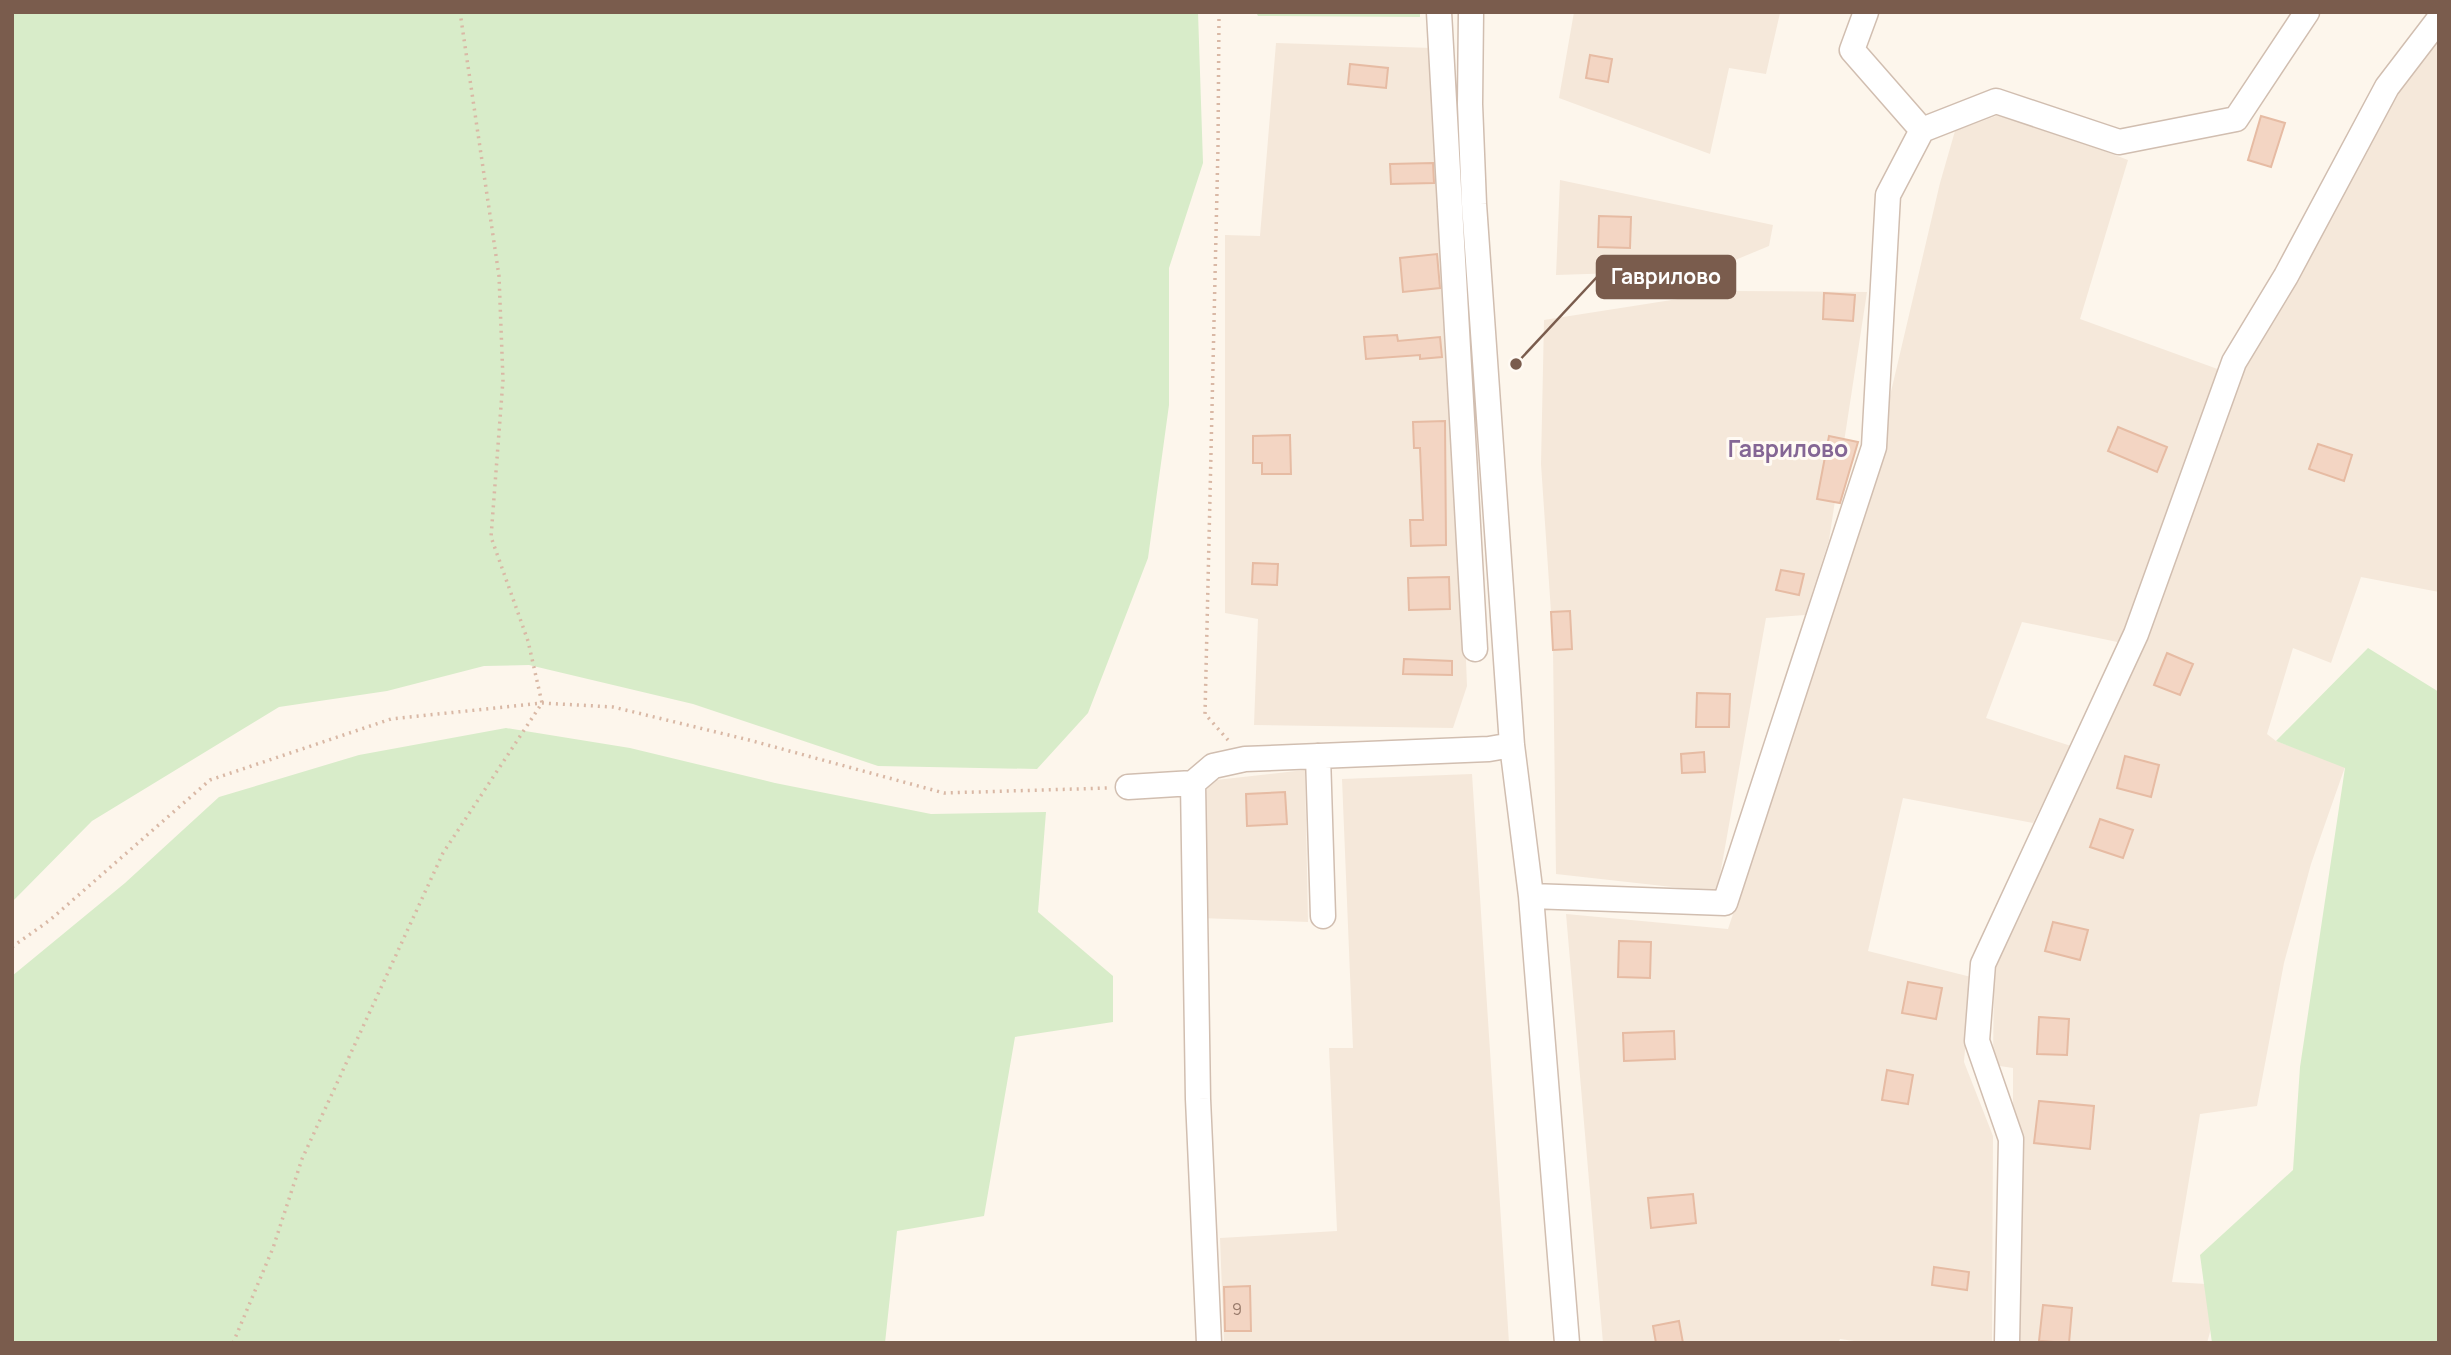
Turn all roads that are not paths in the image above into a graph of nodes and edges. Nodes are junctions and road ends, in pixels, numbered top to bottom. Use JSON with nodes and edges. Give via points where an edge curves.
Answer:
{"nodes":[{"id":1,"x":1439,"y":12,"type":"edge"},
{"id":2,"x":1471,"y":12,"type":"edge"},
{"id":3,"x":1866,"y":12,"type":"edge"},
{"id":4,"x":2307,"y":12,"type":"edge"},
{"id":5,"x":2439,"y":19,"type":"edge"},
{"id":6,"x":1922,"y":130,"type":"junction"},
{"id":7,"x":1475,"y":649,"type":"dead end"},
{"id":8,"x":1513,"y":745,"type":"junction"},
{"id":9,"x":1318,"y":757,"type":"junction"},
{"id":10,"x":1193,"y":783,"type":"junction"},
{"id":11,"x":1128,"y":787,"type":"road end"},
{"id":12,"x":1531,"y":896,"type":"junction"},
{"id":13,"x":1324,"y":916,"type":"dead end"},
{"id":14,"x":1209,"y":1343,"type":"edge"},
{"id":15,"x":1567,"y":1343,"type":"edge"},
{"id":16,"x":2007,"y":1343,"type":"edge"}],
"edges":[{"from":1,"to":7,"type":"street"},
{"from":2,"to":8,"type":"street","via":[[1474,204]]},
{"from":3,"to":6,"type":"street","via":[[1852,50]]},
{"from":4,"to":6,"type":"street","via":[[2236,119],[2119,142],[1996,102]]},
{"from":5,"to":16,"type":"street","via":[[2388,87],[2234,362],[2136,634],[1983,964],[1977,1041],[2011,1139]]},
{"from":6,"to":12,"type":"street","via":[[1888,195],[1874,447],[1725,903]]},
{"from":8,"to":9,"type":"street","via":[[1489,750]]},
{"from":8,"to":12,"type":"street"},
{"from":9,"to":10,"type":"street","via":[[1245,759],[1213,765]]},
{"from":9,"to":13,"type":"street"},
{"from":10,"to":11,"type":"street"},
{"from":10,"to":14,"type":"street","via":[[1198,1099]]},
{"from":12,"to":15,"type":"street"}]}
